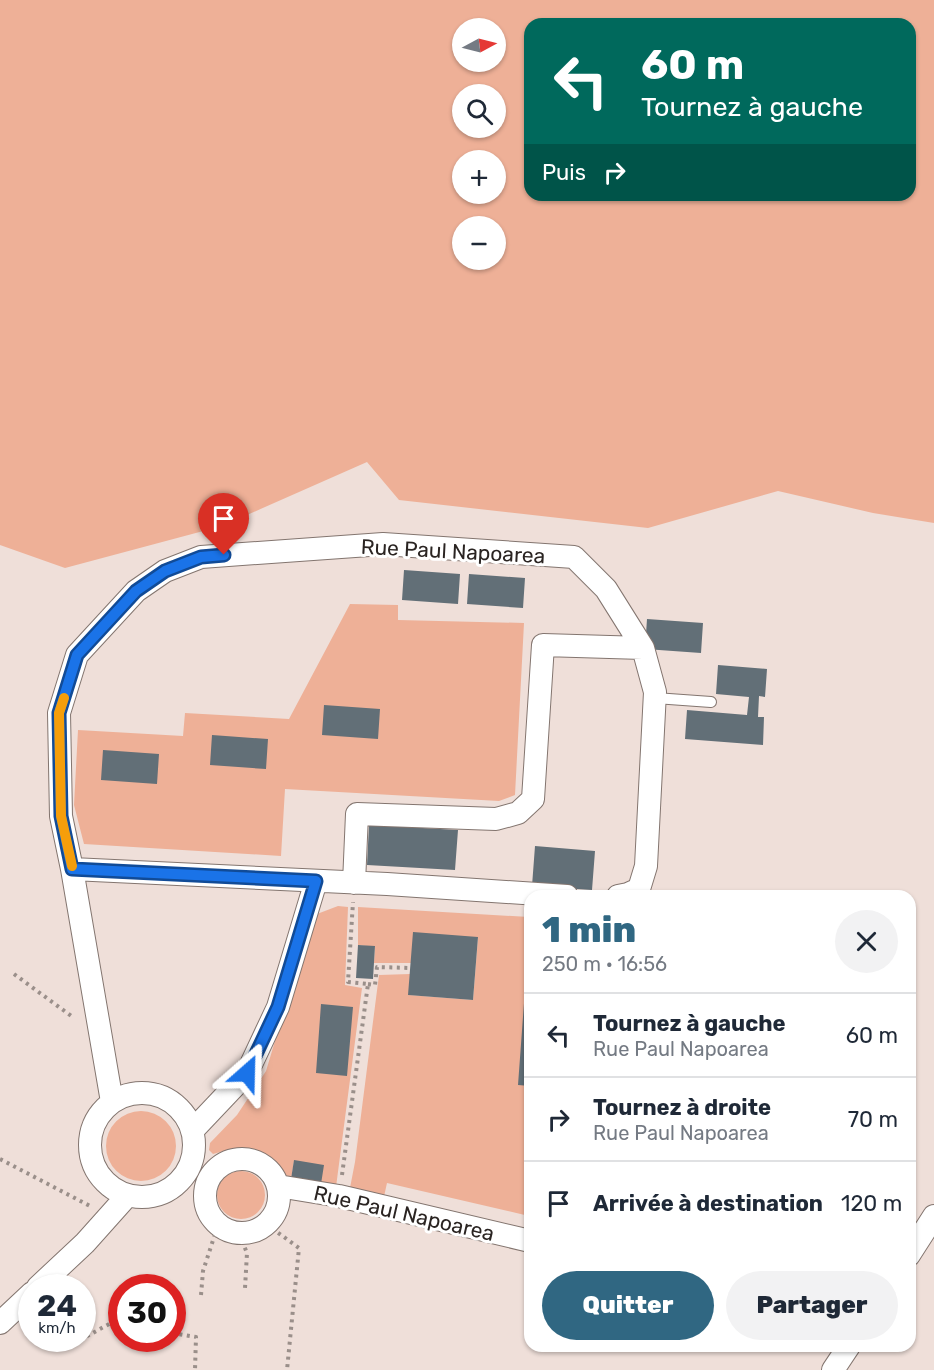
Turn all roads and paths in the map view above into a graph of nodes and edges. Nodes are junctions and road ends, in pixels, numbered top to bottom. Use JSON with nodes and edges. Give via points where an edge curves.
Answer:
{"nodes":[{"id":1,"x":643,"y":648,"type":"junction"},
{"id":2,"x":655,"y":698,"type":"junction"},
{"id":3,"x":711,"y":702,"type":"dead end"},
{"id":4,"x":72,"y":869,"type":"junction"},
{"id":5,"x":316,"y":881,"type":"junction"},
{"id":6,"x":354,"y":883,"type":"junction"},
{"id":7,"x":637,"y":890,"type":"edge"},
{"id":8,"x":524,"y":893,"type":"edge"},
{"id":9,"x":410,"y":968,"type":"dead end"},
{"id":10,"x":14,"y":974,"type":"dead end"},
{"id":11,"x":368,"y":984,"type":"junction"},
{"id":12,"x":101,"y":1038,"type":"junction"},
{"id":13,"x":112,"y":1102,"type":"junction"},
{"id":14,"x":193,"y":1130,"type":"junction"},
{"id":15,"x":0,"y":1159,"type":"edge"},
{"id":16,"x":193,"y":1162,"type":"junction"},
{"id":17,"x":213,"y":1173,"type":"junction"},
{"id":18,"x":278,"y":1186,"type":"junction"},
{"id":19,"x":127,"y":1196,"type":"junction"},
{"id":20,"x":339,"y":1196,"type":"junction"},
{"id":21,"x":109,"y":1216,"type":"junction"},
{"id":22,"x":934,"y":1216,"type":"edge"},
{"id":23,"x":266,"y":1224,"type":"junction"},
{"id":24,"x":218,"y":1225,"type":"junction"},
{"id":25,"x":239,"y":1234,"type":"junction"},
{"id":26,"x":524,"y":1240,"type":"edge"},
{"id":27,"x":916,"y":1243,"type":"edge"},
{"id":28,"x":52,"y":1274,"type":"edge"},
{"id":29,"x":245,"y":1288,"type":"dead end"},
{"id":30,"x":201,"y":1295,"type":"dead end"},
{"id":31,"x":18,"y":1306,"type":"edge"},
{"id":32,"x":0,"y":1323,"type":"edge"},
{"id":33,"x":186,"y":1335,"type":"edge"},
{"id":34,"x":845,"y":1352,"type":"edge"},
{"id":35,"x":195,"y":1370,"type":"edge"},
{"id":36,"x":287,"y":1370,"type":"edge"},
{"id":37,"x":833,"y":1370,"type":"edge"}],
"edges":[{"from":1,"to":2,"type":"street","name":"Rue Paul Napoarea"},
{"from":1,"to":4,"type":"street","name":"Rue Paul Napoarea","via":[[606,589],[574,557],[383,544],[201,557],[165,571],[136,591],[77,655],[59,713],[61,816]]},
{"from":1,"to":6,"type":"street","via":[[543,645],[533,799],[518,813],[496,819],[357,814]]},
{"from":2,"to":3,"type":"lane"},
{"from":2,"to":7,"type":"street","name":"Rue Paul Napoarea","via":[[646,866]]},
{"from":4,"to":5,"type":"street"},
{"from":4,"to":12,"type":"street","name":"Rue Paul Napoarea"},
{"from":5,"to":6,"type":"street"},
{"from":5,"to":14,"type":"street","via":[[278,1007],[247,1073]]},
{"from":6,"to":8,"type":"street"},
{"from":6,"to":11,"type":"path","via":[[348,982]]},
{"from":9,"to":11,"type":"path","via":[[377,967],[375,985]]},
{"from":10,"to":12,"type":"path"},
{"from":11,"to":20,"type":"path"},
{"from":12,"to":13,"type":"street","name":"Rue Paul Napoarea"},
{"from":13,"to":14,"type":"street","via":[[140,1092],[154,1094],[185,1113]]},
{"from":13,"to":19,"type":"street","via":[[93,1128],[92,1162],[112,1189]]},
{"from":14,"to":16,"type":"street"},
{"from":15,"to":21,"type":"path"},
{"from":16,"to":17,"type":"street"},
{"from":16,"to":19,"type":"street","via":[[185,1177],[166,1192],[143,1198]]},
{"from":17,"to":18,"type":"street","via":[[227,1162],[252,1160],[264,1165]]},
{"from":17,"to":24,"type":"street","via":[[208,1179],[205,1204]]},
{"from":18,"to":20,"type":"street","name":"Rue Paul Napoarea"},
{"from":18,"to":23,"type":"street","via":[[277,1209]]},
{"from":19,"to":21,"type":"street"},
{"from":20,"to":26,"type":"street","name":"Rue Paul Napoarea"},
{"from":21,"to":28,"type":"street"},
{"from":22,"to":27,"type":"street"},
{"from":23,"to":25,"type":"street","via":[[251,1233]]},
{"from":23,"to":36,"type":"path","via":[[299,1248]]},
{"from":24,"to":25,"type":"street"},
{"from":24,"to":30,"type":"path","via":[[203,1271]]},
{"from":25,"to":29,"type":"path","via":[[248,1253]]},
{"from":31,"to":32,"type":"street"},
{"from":33,"to":35,"type":"path","via":[[196,1337]]},
{"from":34,"to":37,"type":"street"}]}
